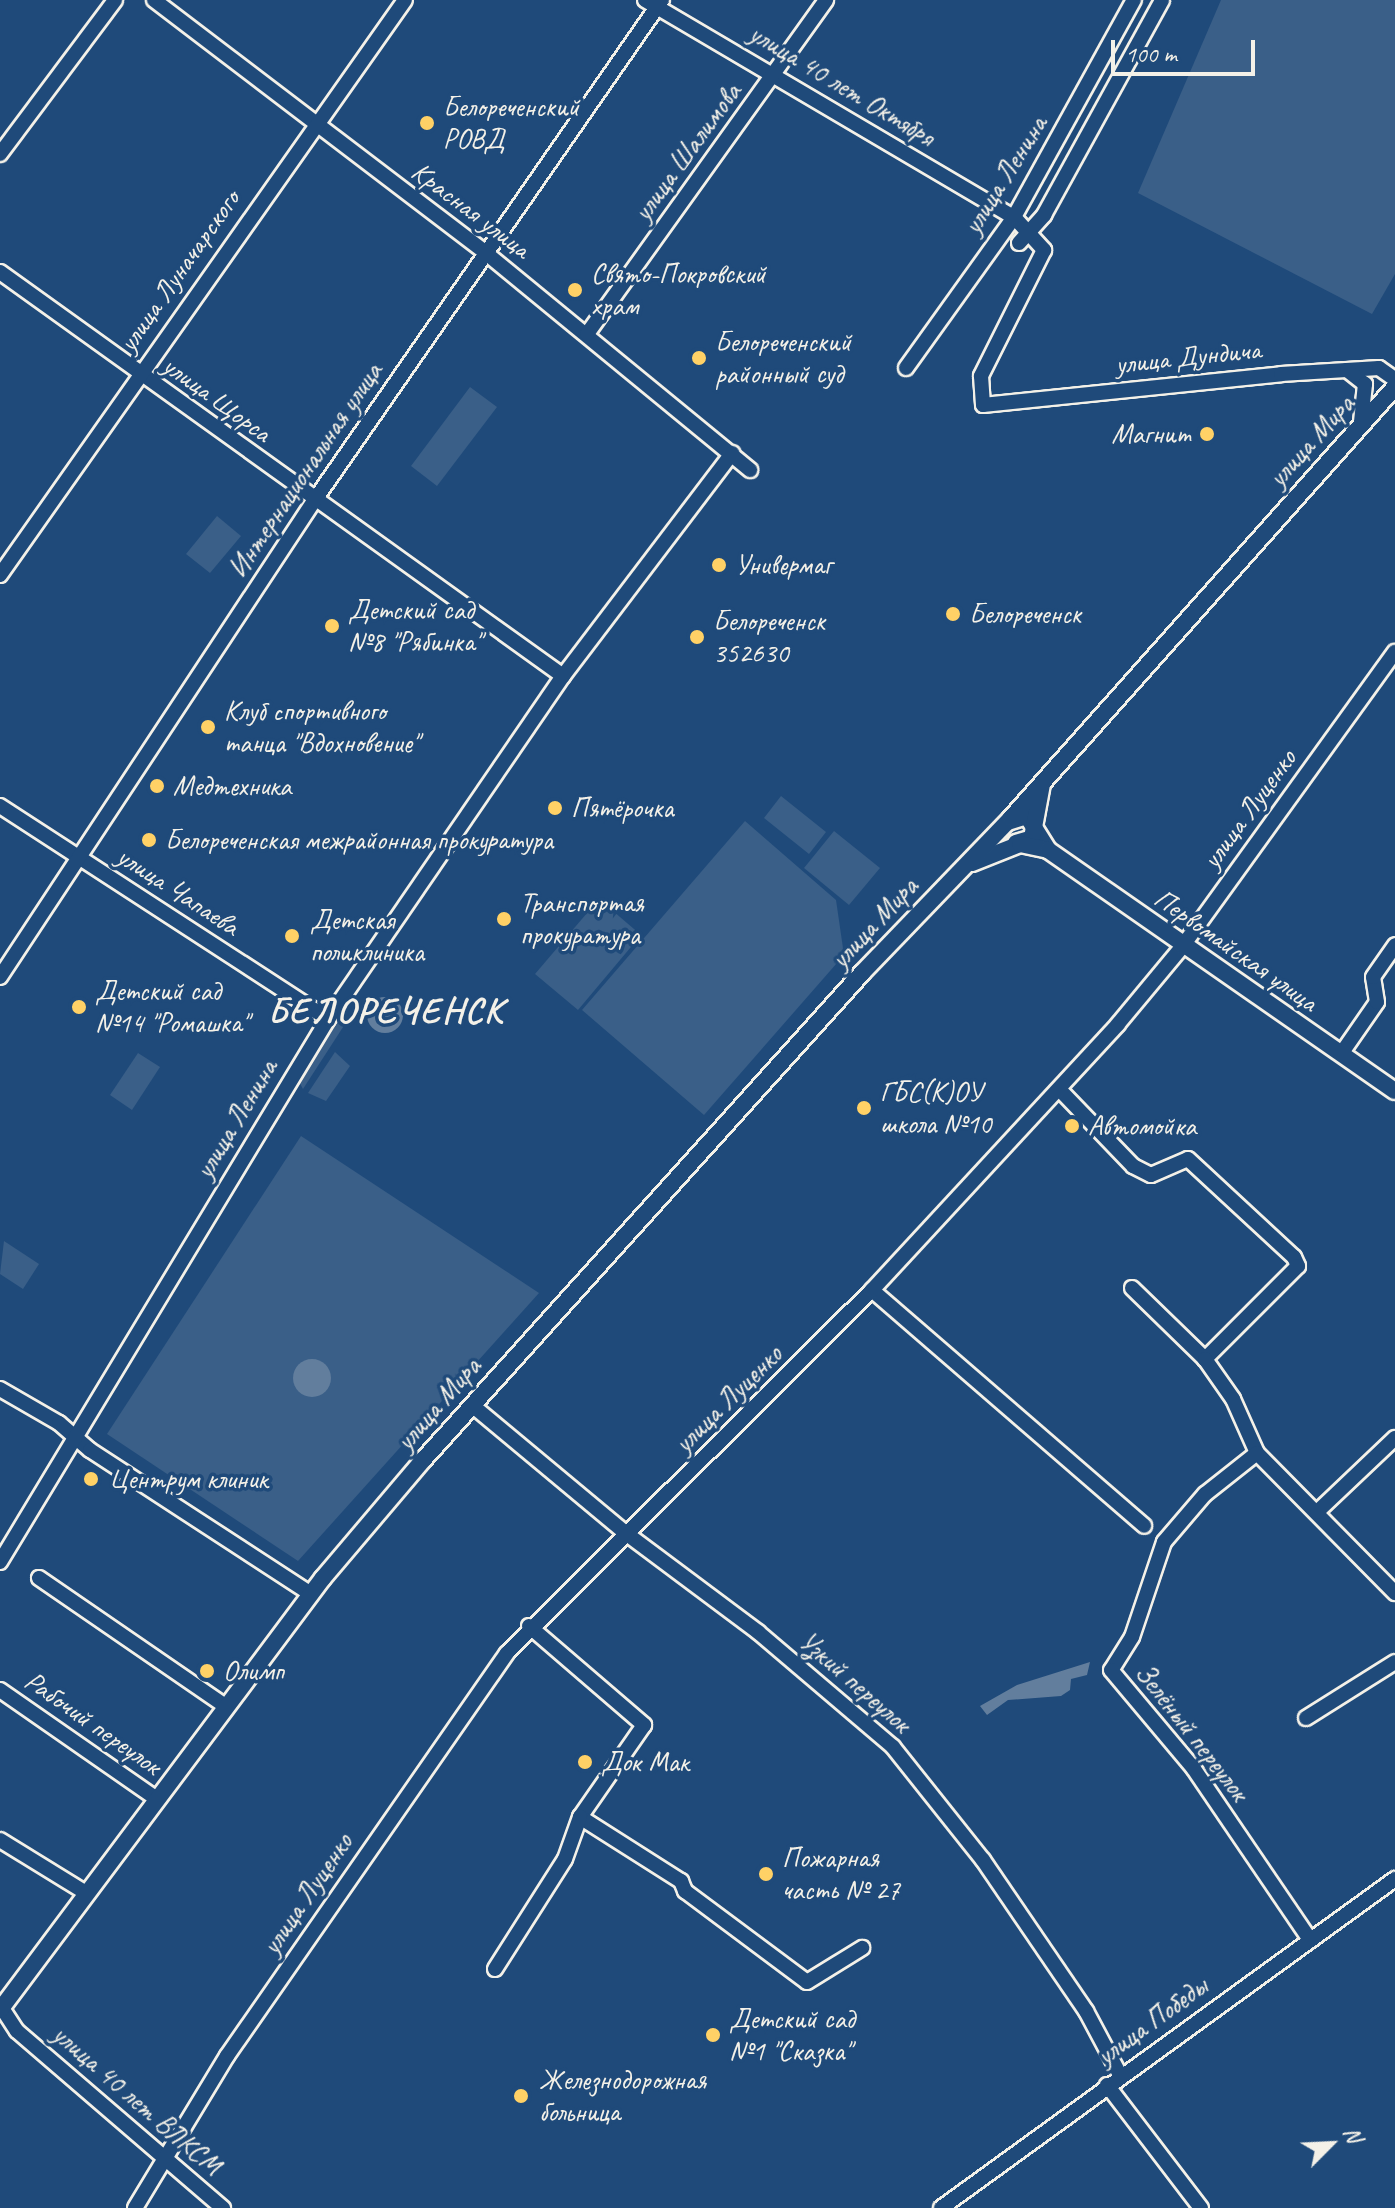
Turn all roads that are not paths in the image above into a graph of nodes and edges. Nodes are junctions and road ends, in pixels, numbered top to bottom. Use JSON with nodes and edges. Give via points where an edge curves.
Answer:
{"nodes":[{"id":1,"x":115,"y":0,"type":"edge"},
{"id":2,"x":154,"y":0,"type":"edge"},
{"id":3,"x":405,"y":0,"type":"edge"},
{"id":4,"x":826,"y":0,"type":"edge"},
{"id":5,"x":1134,"y":0,"type":"edge"},
{"id":6,"x":1162,"y":0,"type":"edge"},
{"id":7,"x":655,"y":3,"type":"edge"},
{"id":8,"x":775,"y":76,"type":"junction"},
{"id":9,"x":314,"y":124,"type":"junction"},
{"id":10,"x":0,"y":154,"type":"edge"},
{"id":11,"x":1014,"y":217,"type":"junction"},
{"id":12,"x":1024,"y":238,"type":"junction"},
{"id":13,"x":486,"y":253,"type":"junction"},
{"id":14,"x":0,"y":272,"type":"edge"},
{"id":15,"x":587,"y":334,"type":"junction"},
{"id":16,"x":1395,"y":365,"type":"edge"},
{"id":17,"x":906,"y":368,"type":"dead end"},
{"id":18,"x":1379,"y":368,"type":"junction"},
{"id":19,"x":1347,"y":370,"type":"junction"},
{"id":20,"x":138,"y":375,"type":"junction"},
{"id":21,"x":1395,"y":379,"type":"edge"},
{"id":22,"x":1395,"y":387,"type":"edge"},
{"id":23,"x":1361,"y":423,"type":"junction"},
{"id":24,"x":735,"y":456,"type":"junction"},
{"id":25,"x":750,"y":470,"type":"dead end"},
{"id":26,"x":314,"y":501,"type":"junction"},
{"id":27,"x":0,"y":575,"type":"edge"},
{"id":28,"x":1395,"y":652,"type":"edge"},
{"id":29,"x":563,"y":676,"type":"junction"},
{"id":30,"x":1043,"y":781,"type":"junction"},
{"id":31,"x":0,"y":806,"type":"edge"},
{"id":32,"x":1011,"y":818,"type":"junction"},
{"id":33,"x":1034,"y":825,"type":"junction"},
{"id":34,"x":1020,"y":844,"type":"junction"},
{"id":35,"x":1048,"y":850,"type":"junction"},
{"id":36,"x":75,"y":856,"type":"junction"},
{"id":37,"x":960,"y":869,"type":"junction"},
{"id":38,"x":1395,"y":945,"type":"edge"},
{"id":39,"x":1182,"y":947,"type":"junction"},
{"id":40,"x":0,"y":977,"type":"edge"},
{"id":41,"x":328,"y":1019,"type":"junction"},
{"id":42,"x":1341,"y":1054,"type":"junction"},
{"id":43,"x":1059,"y":1089,"type":"junction"},
{"id":44,"x":1395,"y":1091,"type":"edge"},
{"id":45,"x":1132,"y":1288,"type":"dead end"},
{"id":46,"x":872,"y":1290,"type":"junction"},
{"id":47,"x":1205,"y":1359,"type":"junction"},
{"id":48,"x":0,"y":1389,"type":"edge"},
{"id":49,"x":472,"y":1405,"type":"junction"},
{"id":50,"x":73,"y":1437,"type":"junction"},
{"id":51,"x":1395,"y":1438,"type":"edge"},
{"id":52,"x":1257,"y":1453,"type":"junction"},
{"id":53,"x":1317,"y":1512,"type":"junction"},
{"id":54,"x":1144,"y":1526,"type":"dead end"},
{"id":55,"x":627,"y":1534,"type":"junction"},
{"id":56,"x":0,"y":1562,"type":"edge"},
{"id":57,"x":39,"y":1578,"type":"dead end"},
{"id":58,"x":1395,"y":1593,"type":"edge"},
{"id":59,"x":311,"y":1594,"type":"junction"},
{"id":60,"x":529,"y":1626,"type":"junction"},
{"id":61,"x":1395,"y":1662,"type":"edge"},
{"id":62,"x":0,"y":1690,"type":"edge"},
{"id":63,"x":225,"y":1706,"type":"junction"},
{"id":64,"x":1306,"y":1718,"type":"dead end"},
{"id":65,"x":157,"y":1799,"type":"junction"},
{"id":66,"x":580,"y":1817,"type":"junction"},
{"id":67,"x":0,"y":1840,"type":"edge"},
{"id":68,"x":1395,"y":1879,"type":"edge"},
{"id":69,"x":86,"y":1893,"type":"junction"},
{"id":70,"x":1310,"y":1940,"type":"junction"},
{"id":71,"x":862,"y":1948,"type":"dead end"},
{"id":72,"x":495,"y":1969,"type":"dead end"},
{"id":73,"x":1,"y":2008,"type":"edge"},
{"id":74,"x":0,"y":2028,"type":"edge"},
{"id":75,"x":17,"y":2031,"type":"junction"},
{"id":76,"x":1120,"y":2075,"type":"junction"},
{"id":77,"x":1107,"y":2085,"type":"junction"},
{"id":78,"x":165,"y":2156,"type":"junction"},
{"id":79,"x":135,"y":2208,"type":"edge"},
{"id":80,"x":223,"y":2208,"type":"edge"},
{"id":81,"x":941,"y":2208,"type":"edge"},
{"id":82,"x":1201,"y":2208,"type":"edge"}],
"edges":[{"from":1,"to":10,"type":"street"},
{"from":2,"to":9,"type":"street","name":"Красная улица"},
{"from":3,"to":9,"type":"street","name":"улица Луначарского"},
{"from":4,"to":8,"type":"street","name":"улица Шалимова"},
{"from":5,"to":11,"type":"street","name":"улица Ленина"},
{"from":6,"to":12,"type":"street"},
{"from":7,"to":8,"type":"street","name":"улица 40 лет Октября"},
{"from":7,"to":13,"type":"street","name":"Интернациональная улица"},
{"from":8,"to":11,"type":"street","name":"улица 40 лет Октября"},
{"from":8,"to":15,"type":"street","name":"улица Шалимова"},
{"from":9,"to":13,"type":"street","name":"Красная улица"},
{"from":9,"to":20,"type":"street","name":"улица Луначарского"},
{"from":11,"to":12,"type":"street","name":"улица 40 лет Октября"},
{"from":11,"to":17,"type":"street","name":"улица Ленина"},
{"from":12,"to":19,"type":"street","name":"улица Дундича","via":[[1044,250],[981,376],[983,405]]},
{"from":13,"to":15,"type":"street","name":"Красная улица"},
{"from":13,"to":26,"type":"street","name":"Интернациональная улица"},
{"from":14,"to":20,"type":"street","name":"улица Щорса"},
{"from":15,"to":24,"type":"street","name":"Красная улица"},
{"from":16,"to":18,"type":"street","name":"улица Дундича"},
{"from":18,"to":19,"type":"street","name":"улица Дундича"},
{"from":18,"to":21,"type":"street"},
{"from":19,"to":23,"type":"street","via":[[1365,384]]},
{"from":20,"to":26,"type":"street","name":"улица Щорса"},
{"from":20,"to":27,"type":"street","name":"улица Луначарского"},
{"from":22,"to":23,"type":"main road","name":"улица Мира"},
{"from":23,"to":30,"type":"main road","name":"улица Мира"},
{"from":24,"to":25,"type":"street","name":"Красная улица"},
{"from":24,"to":29,"type":"street","name":"улица Ленина"},
{"from":26,"to":29,"type":"street","name":"улица Щорса"},
{"from":26,"to":36,"type":"street","name":"Интернациональная улица"},
{"from":28,"to":39,"type":"street","name":"улица Луценко"},
{"from":29,"to":41,"type":"street","name":"улица Ленина"},
{"from":30,"to":32,"type":"main road","name":"улица Мира"},
{"from":30,"to":33,"type":"main road"},
{"from":31,"to":36,"type":"street","name":"улица Чапаева"},
{"from":32,"to":33,"type":"main road","via":[[1027,816]]},
{"from":32,"to":34,"type":"main road","via":[[1006,831]]},
{"from":32,"to":37,"type":"main road","name":"улица Мира"},
{"from":33,"to":34,"type":"main road","via":[[1032,838]]},
{"from":33,"to":35,"type":"main road","name":"Первомайская улица"},
{"from":34,"to":35,"type":"main road","name":"Первомайская улица"},
{"from":34,"to":37,"type":"main road","name":"улица Мира"},
{"from":35,"to":39,"type":"main road","name":"Первомайская улица"},
{"from":36,"to":40,"type":"street","name":"Интернациональная улица"},
{"from":36,"to":41,"type":"street","name":"улица Чапаева"},
{"from":37,"to":49,"type":"main road","name":"улица Мира"},
{"from":38,"to":42,"type":"street","via":[[1373,977],[1377,1002]]},
{"from":39,"to":42,"type":"main road","name":"Первомайская улица"},
{"from":39,"to":43,"type":"street","name":"улица Луценко"},
{"from":41,"to":50,"type":"street","name":"улица Ленина"},
{"from":42,"to":44,"type":"main road","name":"Первомайская улица"},
{"from":43,"to":46,"type":"street","name":"улица Луценко"},
{"from":43,"to":47,"type":"street","via":[[1133,1166],[1151,1175],[1188,1159],[1294,1257],[1298,1266]]},
{"from":45,"to":47,"type":"street"},
{"from":46,"to":54,"type":"street"},
{"from":46,"to":55,"type":"street","name":"улица Луценко"},
{"from":47,"to":52,"type":"street","via":[[1233,1399]]},
{"from":48,"to":50,"type":"street"},
{"from":49,"to":55,"type":"street","name":"Узкий переулок"},
{"from":49,"to":59,"type":"main road","name":"улица Мира"},
{"from":50,"to":56,"type":"street","name":"улица Ленина"},
{"from":50,"to":59,"type":"street"},
{"from":51,"to":53,"type":"street"},
{"from":52,"to":53,"type":"street"},
{"from":52,"to":70,"type":"street","name":"Зелёный переулок","via":[[1160,1539],[1132,1637],[1111,1670],[1194,1769]]},
{"from":53,"to":58,"type":"street"},
{"from":55,"to":60,"type":"street","name":"улица Луценко"},
{"from":55,"to":76,"type":"street","name":"Узкий переулок","via":[[747,1623],[893,1747],[983,1860],[1096,2028]]},
{"from":57,"to":63,"type":"street"},
{"from":59,"to":63,"type":"main road","name":"улица Мира"},
{"from":60,"to":66,"type":"street","via":[[644,1725]]},
{"from":60,"to":78,"type":"street","name":"улица Луценко","via":[[329,1907]]},
{"from":61,"to":64,"type":"street"},
{"from":62,"to":65,"type":"street","name":"Рабочий переулок"},
{"from":63,"to":65,"type":"main road","name":"улица Мира"},
{"from":65,"to":69,"type":"main road","name":"улица Мира"},
{"from":66,"to":71,"type":"street","via":[[681,1881],[685,1891],[807,1982]]},
{"from":66,"to":72,"type":"street","via":[[565,1859]]},
{"from":67,"to":69,"type":"street"},
{"from":68,"to":70,"type":"street","name":"улица Победы"},
{"from":69,"to":73,"type":"main road","name":"улица Мира"},
{"from":70,"to":76,"type":"street","name":"улица Победы"},
{"from":73,"to":75,"type":"street","name":"улица 40 лет ВЛКСМ"},
{"from":74,"to":75,"type":"street","name":"улица 40 лет ВЛКСМ"},
{"from":75,"to":78,"type":"street","name":"улица 40 лет ВЛКСМ"},
{"from":76,"to":77,"type":"street","name":"улица Победы"},
{"from":77,"to":81,"type":"street","name":"улица Победы"},
{"from":77,"to":82,"type":"street"},
{"from":78,"to":79,"type":"street","name":"улица Луценко"},
{"from":78,"to":80,"type":"street","name":"улица 40 лет ВЛКСМ"}]}
